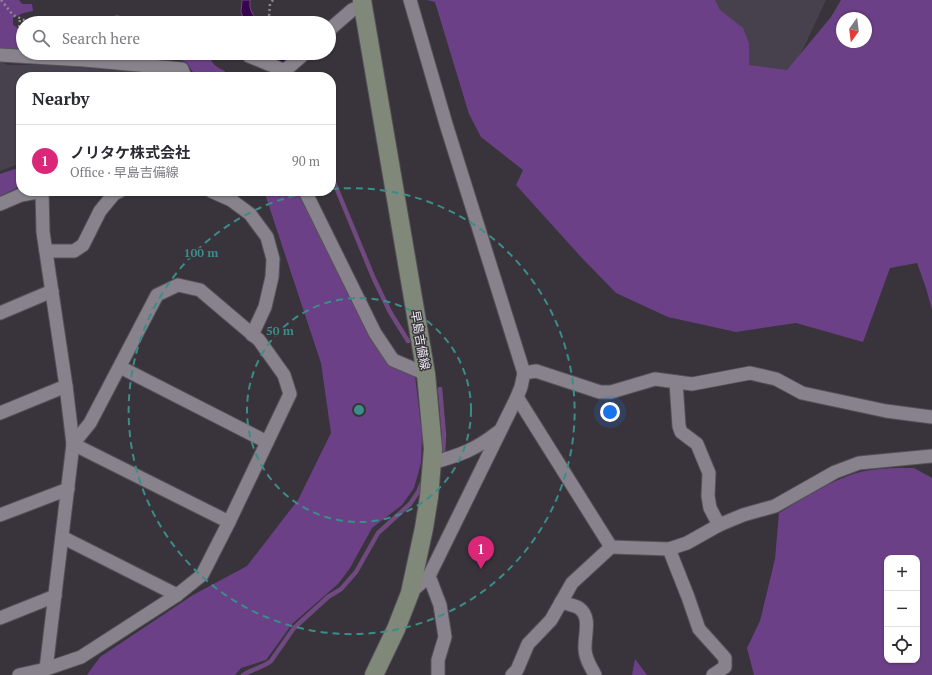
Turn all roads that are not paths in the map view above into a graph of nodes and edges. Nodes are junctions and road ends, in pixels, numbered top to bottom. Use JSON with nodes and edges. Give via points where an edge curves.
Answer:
{"nodes":[{"id":1,"x":410,"y":0,"type":"edge"},
{"id":2,"x":362,"y":3,"type":"edge"},
{"id":3,"x":336,"y":24,"type":"edge"},
{"id":4,"x":0,"y":55,"type":"edge"},
{"id":5,"x":16,"y":57,"type":"edge"},
{"id":6,"x":84,"y":60,"type":"edge"},
{"id":7,"x":259,"y":60,"type":"edge"},
{"id":8,"x":297,"y":60,"type":"edge"},
{"id":9,"x":183,"y":72,"type":"edge"},
{"id":10,"x":18,"y":196,"type":"edge"},
{"id":11,"x":42,"y":196,"type":"edge"},
{"id":12,"x":112,"y":196,"type":"edge"},
{"id":13,"x":222,"y":196,"type":"edge"},
{"id":14,"x":308,"y":196,"type":"edge"},
{"id":15,"x":0,"y":204,"type":"edge"},
{"id":16,"x":46,"y":251,"type":"junction"},
{"id":17,"x":52,"y":291,"type":"junction"},
{"id":18,"x":0,"y":313,"type":"edge"},
{"id":19,"x":252,"y":334,"type":"junction"},
{"id":20,"x":120,"y":367,"type":"junction"},
{"id":21,"x":524,"y":372,"type":"junction"},
{"id":22,"x":426,"y":374,"type":"junction"},
{"id":23,"x":676,"y":382,"type":"junction"},
{"id":24,"x":66,"y":386,"type":"junction"},
{"id":25,"x":517,"y":397,"type":"junction"},
{"id":26,"x":0,"y":413,"type":"edge"},
{"id":27,"x":932,"y":417,"type":"edge"},
{"id":28,"x":501,"y":429,"type":"junction"},
{"id":29,"x":267,"y":442,"type":"junction"},
{"id":30,"x":73,"y":444,"type":"junction"},
{"id":31,"x":932,"y":456,"type":"edge"},
{"id":32,"x":432,"y":463,"type":"junction"},
{"id":33,"x":68,"y":489,"type":"junction"},
{"id":34,"x":0,"y":515,"type":"edge"},
{"id":35,"x":229,"y":522,"type":"junction"},
{"id":36,"x":718,"y":525,"type":"junction"},
{"id":37,"x":62,"y":537,"type":"junction"},
{"id":38,"x":611,"y":547,"type":"junction"},
{"id":39,"x":670,"y":549,"type":"junction"},
{"id":40,"x":429,"y":576,"type":"junction"},
{"id":41,"x":410,"y":593,"type":"junction"},
{"id":42,"x":177,"y":595,"type":"junction"},
{"id":43,"x":55,"y":596,"type":"junction"},
{"id":44,"x":561,"y":602,"type":"junction"},
{"id":45,"x":0,"y":618,"type":"edge"},
{"id":46,"x":46,"y":668,"type":"junction"},
{"id":47,"x":19,"y":675,"type":"edge"},
{"id":48,"x":374,"y":675,"type":"edge"},
{"id":49,"x":438,"y":675,"type":"edge"},
{"id":50,"x":512,"y":675,"type":"edge"},
{"id":51,"x":595,"y":675,"type":"edge"},
{"id":52,"x":713,"y":675,"type":"edge"}],
"edges":[{"from":1,"to":21,"type":"street"},
{"from":2,"to":3,"type":"street"},
{"from":2,"to":22,"type":"main road","name":"早島吉備線"},
{"from":4,"to":5,"type":"street"},
{"from":6,"to":9,"type":"street","via":[[182,69]]},
{"from":7,"to":8,"type":"street","via":[[283,70]]},
{"from":10,"to":15,"type":"street"},
{"from":11,"to":16,"type":"street"},
{"from":12,"to":16,"type":"street","via":[[100,211],[83,245],[74,251]]},
{"from":13,"to":19,"type":"street","via":[[250,214],[267,237],[273,259],[265,307]]},
{"from":14,"to":22,"type":"street","via":[[375,333],[393,360]]},
{"from":16,"to":17,"type":"street"},
{"from":17,"to":18,"type":"street"},
{"from":17,"to":24,"type":"street"},
{"from":19,"to":20,"type":"street","via":[[200,290],[178,285],[157,295]]},
{"from":19,"to":29,"type":"street","via":[[284,375],[290,394]]},
{"from":20,"to":29,"type":"street"},
{"from":20,"to":30,"type":"street","via":[[90,423]]},
{"from":21,"to":23,"type":"street","via":[[536,371],[600,392],[612,392],[655,379]]},
{"from":21,"to":25,"type":"street"},
{"from":22,"to":32,"type":"main road","name":"早島吉備線"},
{"from":23,"to":27,"type":"street","via":[[692,384],[750,373],[776,379],[802,393],[886,411]]},
{"from":23,"to":36,"type":"street","via":[[679,426],[681,432],[697,444],[709,473],[710,508]]},
{"from":24,"to":26,"type":"street"},
{"from":24,"to":30,"type":"street"},
{"from":25,"to":28,"type":"street"},
{"from":25,"to":38,"type":"street"},
{"from":28,"to":32,"type":"street","via":[[482,444],[462,454]]},
{"from":28,"to":40,"type":"street"},
{"from":29,"to":35,"type":"street"},
{"from":30,"to":33,"type":"street"},
{"from":30,"to":35,"type":"street"},
{"from":31,"to":36,"type":"street","via":[[859,463],[835,472],[776,506]]},
{"from":32,"to":41,"type":"main road","name":"早島吉備線","via":[[424,528]]},
{"from":33,"to":34,"type":"street"},
{"from":33,"to":37,"type":"street"},
{"from":35,"to":42,"type":"street","via":[[202,575]]},
{"from":36,"to":39,"type":"street","via":[[687,543]]},
{"from":37,"to":42,"type":"street"},
{"from":37,"to":43,"type":"street"},
{"from":38,"to":39,"type":"street"},
{"from":38,"to":44,"type":"street","via":[[572,583]]},
{"from":39,"to":52,"type":"street","via":[[698,629],[726,658],[725,667]]},
{"from":40,"to":41,"type":"street"},
{"from":40,"to":49,"type":"street","via":[[440,605],[445,637],[438,660]]},
{"from":41,"to":48,"type":"main road","name":"早島吉備線"},
{"from":42,"to":46,"type":"street","via":[[81,657]]},
{"from":43,"to":45,"type":"street"},
{"from":43,"to":46,"type":"street"},
{"from":44,"to":50,"type":"street","via":[[551,620],[528,644],[517,670]]},
{"from":44,"to":51,"type":"street","via":[[578,608],[584,615],[587,625],[585,651]]},
{"from":46,"to":47,"type":"street"}]}
